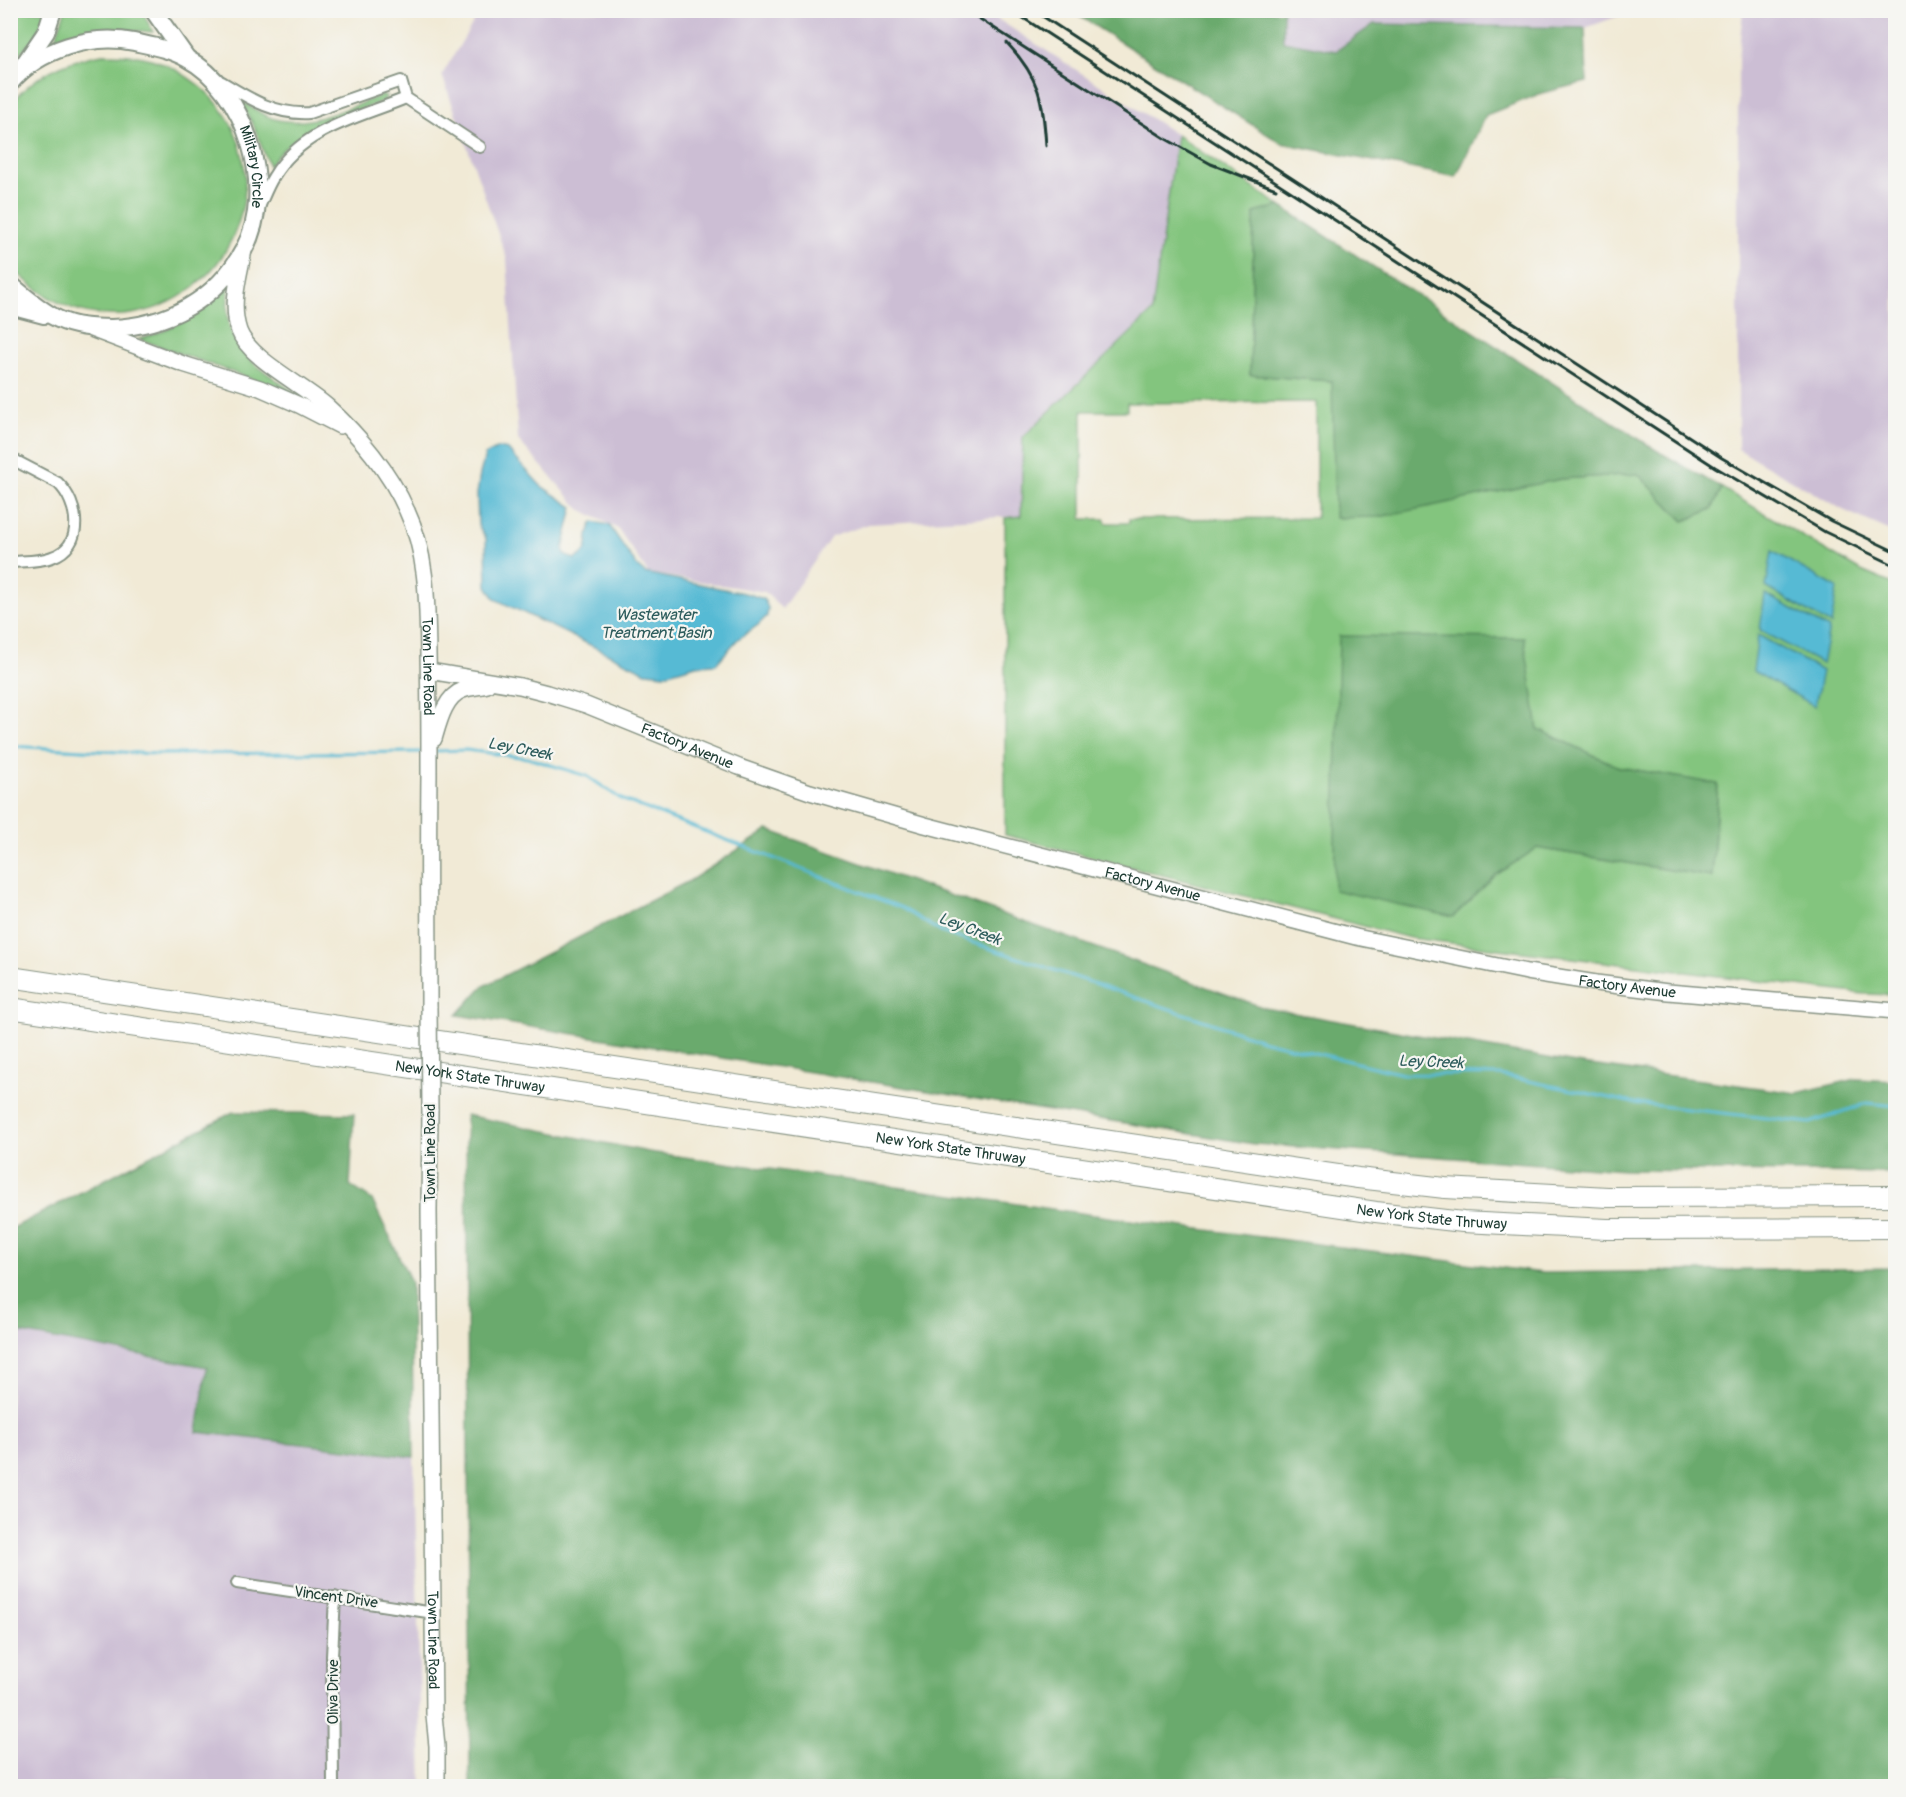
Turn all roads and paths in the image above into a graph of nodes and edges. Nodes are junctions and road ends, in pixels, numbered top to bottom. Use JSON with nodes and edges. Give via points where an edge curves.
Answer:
{"nodes":[{"id":1,"x":53,"y":10,"type":"edge"},
{"id":2,"x":153,"y":10,"type":"edge"},
{"id":3,"x":186,"y":58,"type":"junction"},
{"id":4,"x":211,"y":76,"type":"junction"},
{"id":5,"x":13,"y":79,"type":"edge"},
{"id":6,"x":406,"y":98,"type":"junction"},
{"id":7,"x":480,"y":147,"type":"dead end"},
{"id":8,"x":255,"y":216,"type":"junction"},
{"id":9,"x":245,"y":247,"type":"junction"},
{"id":10,"x":10,"y":284,"type":"edge"},
{"id":11,"x":10,"y":306,"type":"edge"},
{"id":12,"x":57,"y":319,"type":"junction"},
{"id":13,"x":89,"y":328,"type":"junction"},
{"id":14,"x":352,"y":433,"type":"junction"},
{"id":15,"x":10,"y":458,"type":"edge"},
{"id":16,"x":10,"y":562,"type":"edge"},
{"id":17,"x":429,"y":671,"type":"junction"},
{"id":18,"x":498,"y":683,"type":"junction"},
{"id":19,"x":433,"y":730,"type":"junction"},
{"id":20,"x":10,"y":977,"type":"edge"},
{"id":21,"x":10,"y":1008,"type":"edge"},
{"id":22,"x":1896,"y":1011,"type":"edge"},
{"id":23,"x":1896,"y":1196,"type":"edge"},
{"id":24,"x":1896,"y":1228,"type":"edge"},
{"id":25,"x":237,"y":1583,"type":"dead end"},
{"id":26,"x":335,"y":1597,"type":"junction"},
{"id":27,"x":434,"y":1613,"type":"junction"},
{"id":28,"x":333,"y":1786,"type":"edge"},
{"id":29,"x":437,"y":1786,"type":"edge"}],
"edges":[{"from":1,"to":5,"type":"main road","via":[[46,33]]},
{"from":2,"to":3,"type":"main road"},
{"from":3,"to":4,"type":"main road","name":"Military Circle"},
{"from":3,"to":5,"type":"main road","name":"Military Circle","via":[[157,47],[106,40],[61,49]]},
{"from":4,"to":6,"type":"street","via":[[270,109],[295,114],[309,113],[401,81]]},
{"from":4,"to":8,"type":"main road","name":"Military Circle","via":[[243,120],[258,184]]},
{"from":6,"to":7,"type":"street"},
{"from":6,"to":8,"type":"street","via":[[350,118],[303,143],[274,176]]},
{"from":8,"to":9,"type":"main road","name":"Military Circle"},
{"from":9,"to":13,"type":"main road","name":"Military Circle","via":[[206,295],[168,318],[125,327]]},
{"from":9,"to":14,"type":"street","name":"Town Line Road","via":[[236,292],[242,338],[262,359],[329,408]]},
{"from":10,"to":12,"type":"main road","name":"Military Circle"},
{"from":11,"to":12,"type":"main road"},
{"from":12,"to":13,"type":"main road","name":"Military Circle"},
{"from":13,"to":14,"type":"street","name":"Town Line Road","via":[[260,388]]},
{"from":14,"to":17,"type":"street","name":"Town Line Road","via":[[394,486],[408,512],[421,552],[427,594]]},
{"from":15,"to":16,"type":"street","via":[[58,483],[73,504],[75,523],[71,541],[59,554],[42,560]]},
{"from":17,"to":18,"type":"street","name":"Factory Avenue"},
{"from":17,"to":19,"type":"street","name":"Town Line Road"},
{"from":18,"to":19,"type":"street","via":[[462,690],[452,697]]},
{"from":18,"to":22,"type":"street","name":"Factory Avenue","via":[[586,705],[810,792],[1356,937],[1596,983]]},
{"from":19,"to":27,"type":"street","name":"Town Line Road","bridge":true,"via":[[429,759],[429,1211]]},
{"from":20,"to":23,"type":"highway","name":"New York State Thruway","via":[[1358,1179],[1608,1197]]},
{"from":21,"to":24,"type":"highway","name":"New York State Thruway","via":[[1376,1212],[1463,1222],[1607,1229]]},
{"from":25,"to":26,"type":"street","name":"Vincent Drive"},
{"from":26,"to":27,"type":"street","name":"Vincent Drive"},
{"from":26,"to":28,"type":"street","name":"Oliva Drive"},
{"from":27,"to":29,"type":"street","name":"Town Line Road"}]}
